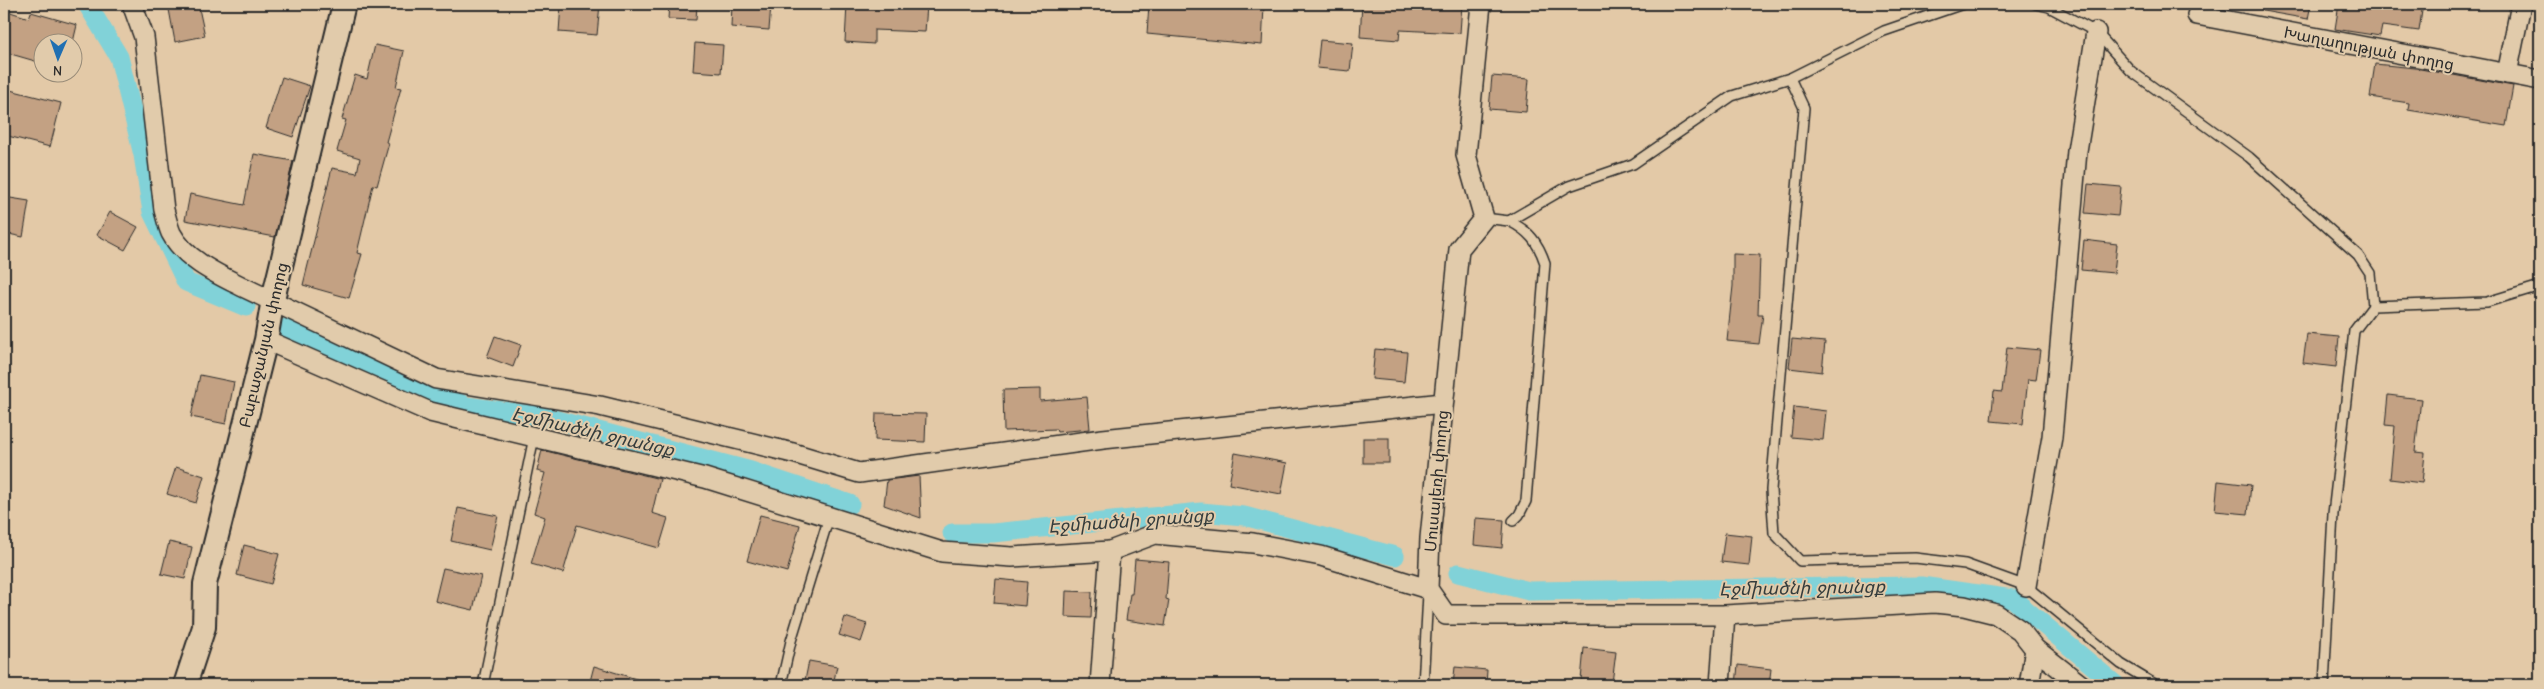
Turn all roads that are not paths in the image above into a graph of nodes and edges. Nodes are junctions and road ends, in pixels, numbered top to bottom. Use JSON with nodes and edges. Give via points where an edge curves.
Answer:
{"nodes":[{"id":1,"x":132,"y":4,"type":"edge"},
{"id":2,"x":344,"y":4,"type":"edge"},
{"id":3,"x":1481,"y":4,"type":"edge"},
{"id":4,"x":1963,"y":4,"type":"edge"},
{"id":5,"x":2036,"y":4,"type":"edge"},
{"id":6,"x":2522,"y":4,"type":"edge"},
{"id":7,"x":2197,"y":15,"type":"dead end"},
{"id":8,"x":2096,"y":32,"type":"junction"},
{"id":9,"x":2508,"y":74,"type":"junction"},
{"id":10,"x":1790,"y":78,"type":"junction"},
{"id":11,"x":2540,"y":80,"type":"edge"},
{"id":12,"x":1484,"y":218,"type":"junction"},
{"id":13,"x":1509,"y":221,"type":"junction"},
{"id":14,"x":2540,"y":286,"type":"edge"},
{"id":15,"x":273,"y":299,"type":"junction"},
{"id":16,"x":2373,"y":306,"type":"junction"},
{"id":17,"x":266,"y":340,"type":"junction"},
{"id":18,"x":1443,"y":403,"type":"junction"},
{"id":19,"x":534,"y":437,"type":"junction"},
{"id":20,"x":829,"y":517,"type":"junction"},
{"id":21,"x":1513,"y":521,"type":"dead end"},
{"id":22,"x":1110,"y":551,"type":"junction"},
{"id":23,"x":2026,"y":586,"type":"junction"},
{"id":24,"x":1428,"y":589,"type":"junction"},
{"id":25,"x":1726,"y":615,"type":"junction"},
{"id":26,"x":2035,"y":649,"type":"junction"},
{"id":27,"x":185,"y":685,"type":"edge"},
{"id":28,"x":483,"y":685,"type":"edge"},
{"id":29,"x":781,"y":685,"type":"edge"},
{"id":30,"x":1100,"y":685,"type":"edge"},
{"id":31,"x":1423,"y":685,"type":"edge"},
{"id":32,"x":1720,"y":685,"type":"edge"},
{"id":33,"x":2029,"y":685,"type":"edge"},
{"id":34,"x":2081,"y":685,"type":"edge"},
{"id":35,"x":2156,"y":685,"type":"edge"},
{"id":36,"x":2324,"y":685,"type":"edge"}],
"edges":[{"from":1,"to":15,"type":"street","via":[[144,37],[164,210],[171,232],[184,251],[214,272]]},
{"from":2,"to":15,"type":"street","name":"Բաբաջանյան փողոց"},
{"from":3,"to":12,"type":"street","via":[[1466,156]]},
{"from":4,"to":10,"type":"lane","via":[[1884,31]]},
{"from":5,"to":8,"type":"lane","via":[[2049,7]]},
{"from":6,"to":9,"type":"street"},
{"from":7,"to":9,"type":"street","name":"Խաղաղության փողոց"},
{"from":8,"to":16,"type":"lane","via":[[2131,72],[2250,158],[2358,255],[2370,273]]},
{"from":8,"to":23,"type":"street","via":[[2077,151],[2052,437]]},
{"from":9,"to":11,"type":"street","name":"Խաղաղության փողոց"},
{"from":10,"to":13,"type":"lane","via":[[1732,96],[1633,164],[1569,186]]},
{"from":10,"to":23,"type":"lane","via":[[1804,108],[1771,490],[1774,533],[1800,561],[1915,558],[1965,564]]},
{"from":12,"to":13,"type":"lane"},
{"from":12,"to":18,"type":"street","name":"Մուսալեռի փողոց","via":[[1459,249]]},
{"from":13,"to":21,"type":"lane","via":[[1524,228],[1538,244],[1545,262],[1526,501]]},
{"from":14,"to":16,"type":"lane","via":[[2487,302]]},
{"from":15,"to":17,"type":"street","name":"Բաբաջանյան փողոց"},
{"from":15,"to":18,"type":"street","via":[[436,379],[600,406],[774,448],[859,473],[1103,439]]},
{"from":16,"to":36,"type":"lane","via":[[2354,331],[2333,514]]},
{"from":17,"to":19,"type":"street","via":[[430,412]]},
{"from":17,"to":27,"type":"street","name":"Բաբաջանյան փողոց","via":[[205,584],[204,627]]},
{"from":18,"to":24,"type":"street","name":"Մուսալեռի փողոց"},
{"from":19,"to":20,"type":"street","via":[[705,478]]},
{"from":19,"to":28,"type":"lane"},
{"from":20,"to":22,"type":"street","via":[[942,552],[1012,557]]},
{"from":20,"to":29,"type":"lane"},
{"from":22,"to":24,"type":"street","via":[[1155,534],[1253,543],[1321,556]]},
{"from":22,"to":30,"type":"street"},
{"from":23,"to":35,"type":"lane","via":[[2122,664]]},
{"from":24,"to":25,"type":"street","via":[[1446,615]]},
{"from":24,"to":31,"type":"lane"},
{"from":25,"to":26,"type":"street","via":[[1934,603],[1964,606],[1996,614],[2020,630]]},
{"from":25,"to":32,"type":"street"},
{"from":26,"to":33,"type":"street"},
{"from":26,"to":34,"type":"street"}]}
